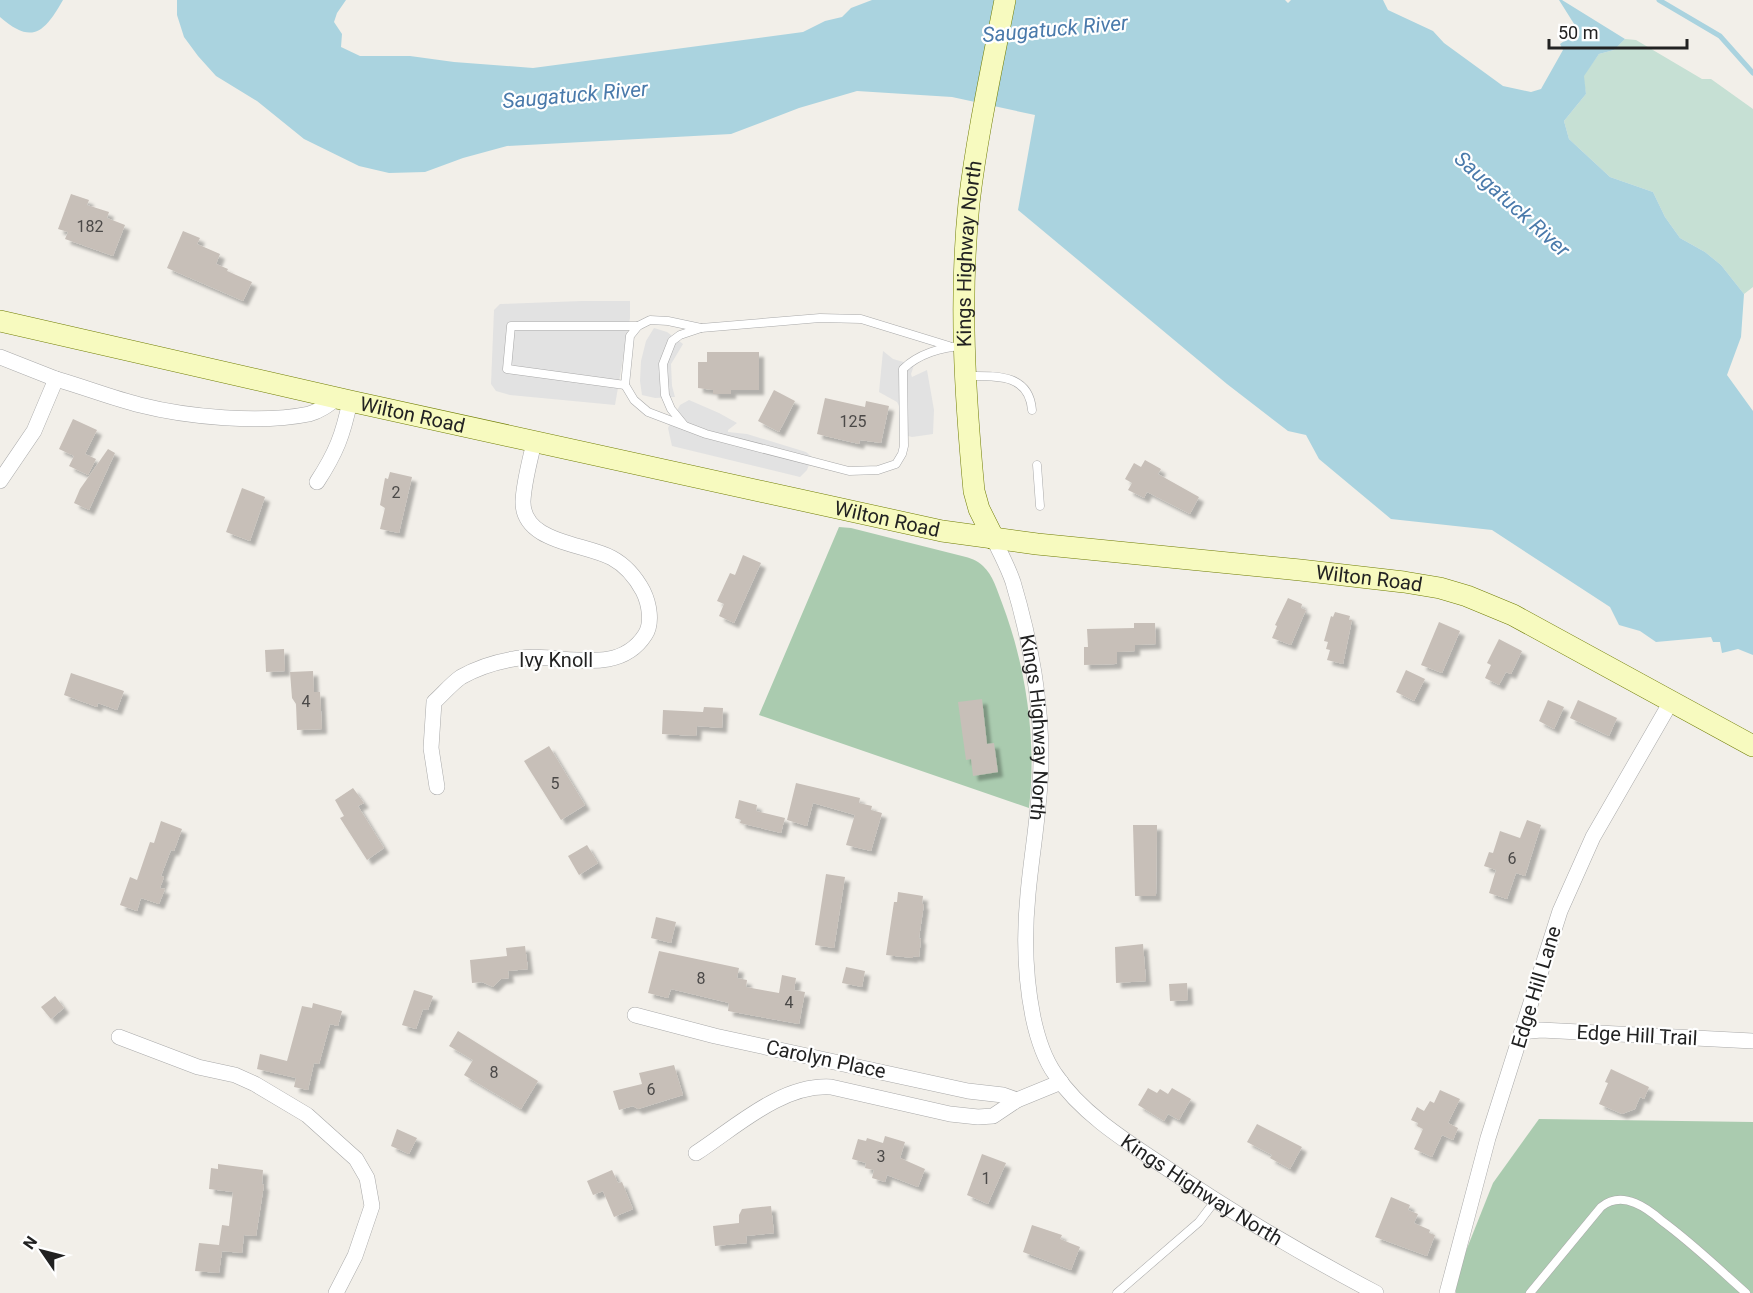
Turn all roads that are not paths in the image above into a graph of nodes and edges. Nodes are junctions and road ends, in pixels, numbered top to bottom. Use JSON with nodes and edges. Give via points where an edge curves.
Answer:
{"nodes":[{"id":1,"x":1005,"y":0,"type":"edge"},
{"id":2,"x":0,"y":321,"type":"edge"},
{"id":3,"x":638,"y":326,"type":"junction"},
{"id":4,"x":700,"y":328,"type":"junction"},
{"id":5,"x":956,"y":346,"type":"junction"},
{"id":6,"x":0,"y":357,"type":"edge"},
{"id":7,"x":964,"y":376,"type":"junction"},
{"id":8,"x":56,"y":379,"type":"junction"},
{"id":9,"x":625,"y":385,"type":"junction"},
{"id":10,"x":343,"y":400,"type":"junction"},
{"id":11,"x":1032,"y":410,"type":"dead end"},
{"id":12,"x":685,"y":426,"type":"junction"},
{"id":13,"x":534,"y":442,"type":"junction"},
{"id":14,"x":1037,"y":465,"type":"dead end"},
{"id":15,"x":0,"y":481,"type":"edge"},
{"id":16,"x":317,"y":482,"type":"dead end"},
{"id":17,"x":1040,"y":506,"type":"dead end"},
{"id":18,"x":994,"y":539,"type":"junction"},
{"id":19,"x":1672,"y":700,"type":"junction"},
{"id":20,"x":1753,"y":746,"type":"edge"},
{"id":21,"x":437,"y":787,"type":"dead end"},
{"id":22,"x":635,"y":1015,"type":"dead end"},
{"id":23,"x":1522,"y":1032,"type":"junction"},
{"id":24,"x":119,"y":1037,"type":"dead end"},
{"id":25,"x":1753,"y":1041,"type":"edge"},
{"id":26,"x":1061,"y":1082,"type":"junction"},
{"id":27,"x":1017,"y":1100,"type":"junction"},
{"id":28,"x":696,"y":1153,"type":"dead end"},
{"id":29,"x":1215,"y":1201,"type":"junction"},
{"id":30,"x":1753,"y":1288,"type":"edge"},
{"id":31,"x":336,"y":1293,"type":"edge"},
{"id":32,"x":1117,"y":1293,"type":"edge"},
{"id":33,"x":1376,"y":1293,"type":"edge"},
{"id":34,"x":1447,"y":1293,"type":"edge"},
{"id":35,"x":1530,"y":1293,"type":"edge"},
{"id":36,"x":1747,"y":1293,"type":"edge"}],
"edges":[{"from":1,"to":5,"type":"main road","name":"Kings Highway North","via":[[982,114]]},
{"from":2,"to":10,"type":"main road","name":"Wilton Road"},
{"from":3,"to":4,"type":"lane","via":[[650,320]]},
{"from":3,"to":9,"type":"lane","via":[[630,336]]},
{"from":3,"to":9,"type":"lane","via":[[511,326],[507,369]]},
{"from":4,"to":5,"type":"lane","via":[[820,318],[861,319]]},
{"from":4,"to":12,"type":"lane","via":[[672,341],[663,364],[665,395]]},
{"from":5,"to":7,"type":"main road","name":"Kings Highway North"},
{"from":5,"to":12,"type":"lane","via":[[912,359],[903,369],[904,446],[900,459],[887,468],[849,471]]},
{"from":6,"to":8,"type":"street"},
{"from":7,"to":11,"type":"lane","via":[[1007,376],[1031,398]]},
{"from":7,"to":18,"type":"main road","name":"Kings Highway North","via":[[974,491]]},
{"from":8,"to":10,"type":"street","via":[[140,405],[229,418],[309,414]]},
{"from":8,"to":15,"type":"street","via":[[34,431]]},
{"from":9,"to":12,"type":"lane","via":[[648,412]]},
{"from":10,"to":13,"type":"main road","name":"Wilton Road"},
{"from":10,"to":16,"type":"street","via":[[342,436]]},
{"from":13,"to":18,"type":"main road","name":"Wilton Road","via":[[916,526]]},
{"from":13,"to":21,"type":"street","name":"Ivy Knoll","via":[[523,502],[528,522],[539,532],[607,555],[626,568],[647,603],[648,630],[640,643],[611,659],[593,662],[534,656],[512,659],[461,677],[434,702],[431,748]]},
{"from":14,"to":17,"type":"lane"},
{"from":18,"to":19,"type":"main road","name":"Wilton Road","via":[[1353,575],[1440,588],[1514,615]]},
{"from":18,"to":26,"type":"street","name":"Kings Highway North","via":[[1012,580],[1037,692],[1041,760],[1028,896],[1028,971],[1038,1037]]},
{"from":19,"to":20,"type":"main road","name":"Wilton Road"},
{"from":19,"to":23,"type":"street","name":"Edge Hill Lane","via":[[1593,837],[1570,886]]},
{"from":22,"to":27,"type":"street","name":"Carolyn Place","via":[[747,1043]]},
{"from":23,"to":25,"type":"street","name":"Edge Hill Trail"},
{"from":23,"to":34,"type":"street","name":"Edge Hill Lane","via":[[1488,1138]]},
{"from":24,"to":31,"type":"street","via":[[255,1084],[307,1115],[356,1159],[367,1178],[372,1206],[355,1256]]},
{"from":26,"to":27,"type":"street"},
{"from":26,"to":29,"type":"street","name":"Kings Highway North","via":[[1113,1130]]},
{"from":27,"to":28,"type":"street","via":[[993,1116],[978,1117],[831,1087],[811,1088],[774,1102]]},
{"from":29,"to":32,"type":"lane","via":[[1199,1222]]},
{"from":29,"to":33,"type":"street","name":"Kings Highway North"},
{"from":30,"to":36,"type":"lane"},
{"from":35,"to":36,"type":"lane","via":[[1601,1207],[1620,1199],[1646,1208]]}]}
